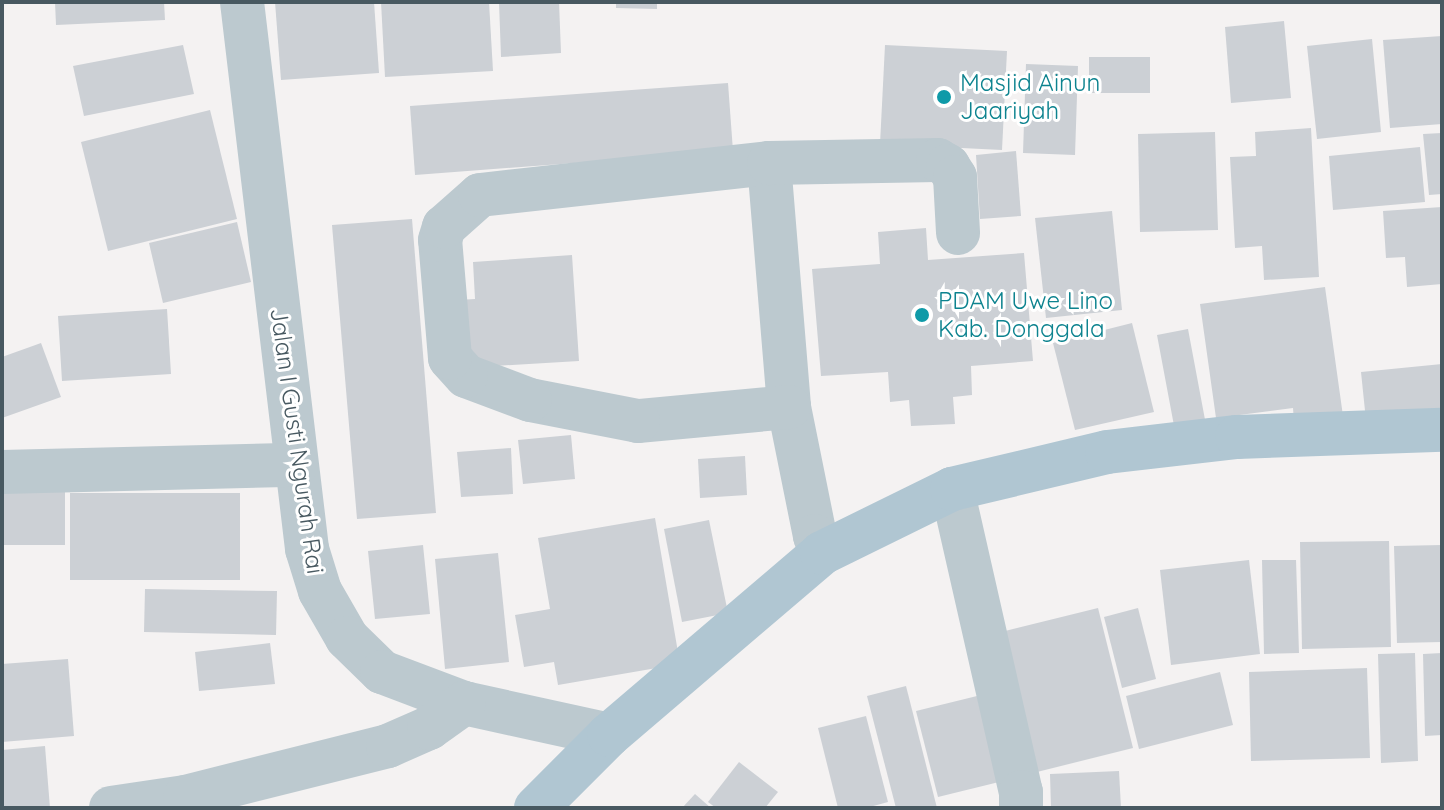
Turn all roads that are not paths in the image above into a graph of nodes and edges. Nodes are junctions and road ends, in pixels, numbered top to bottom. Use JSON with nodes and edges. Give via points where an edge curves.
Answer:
{"nodes":[{"id":1,"x":242,"y":2,"type":"edge"},
{"id":2,"x":769,"y":163,"type":"junction"},
{"id":3,"x":958,"y":233,"type":"dead end"},
{"id":4,"x":789,"y":407,"type":"junction"},
{"id":5,"x":1442,"y":430,"type":"edge"},
{"id":6,"x":296,"y":465,"type":"junction"},
{"id":7,"x":2,"y":472,"type":"edge"},
{"id":8,"x":952,"y":489,"type":"junction"},
{"id":9,"x":822,"y":553,"type":"junction"},
{"id":10,"x":464,"y":703,"type":"junction"},
{"id":11,"x":609,"y":735,"type":"junction"},
{"id":12,"x":111,"y":808,"type":"edge"},
{"id":13,"x":536,"y":808,"type":"edge"},
{"id":14,"x":1021,"y":808,"type":"edge"}],
"edges":[{"from":1,"to":6,"type":"street","name":"Jalan I Gusti Ngurah Rai"},
{"from":2,"to":3,"type":"street","via":[[938,160],[955,177]]},
{"from":2,"to":4,"type":"street"},
{"from":2,"to":4,"type":"street","via":[[480,195],[444,227],[440,240],[450,358],[466,376],[530,400],[638,421]]},
{"from":4,"to":9,"type":"street"},
{"from":5,"to":8,"type":"main road","via":[[1237,437],[1107,452]]},
{"from":6,"to":7,"type":"street"},
{"from":6,"to":10,"type":"street","name":"Jalan I Gusti Ngurah Rai","via":[[315,577],[347,638],[382,672]]},
{"from":8,"to":9,"type":"main road"},
{"from":8,"to":14,"type":"street"},
{"from":9,"to":11,"type":"main road"},
{"from":10,"to":11,"type":"street","name":"Jalan I Gusti Ngurah Rai"},
{"from":10,"to":12,"type":"street","via":[[429,728],[388,746],[185,797]]},
{"from":11,"to":13,"type":"main road"}]}
